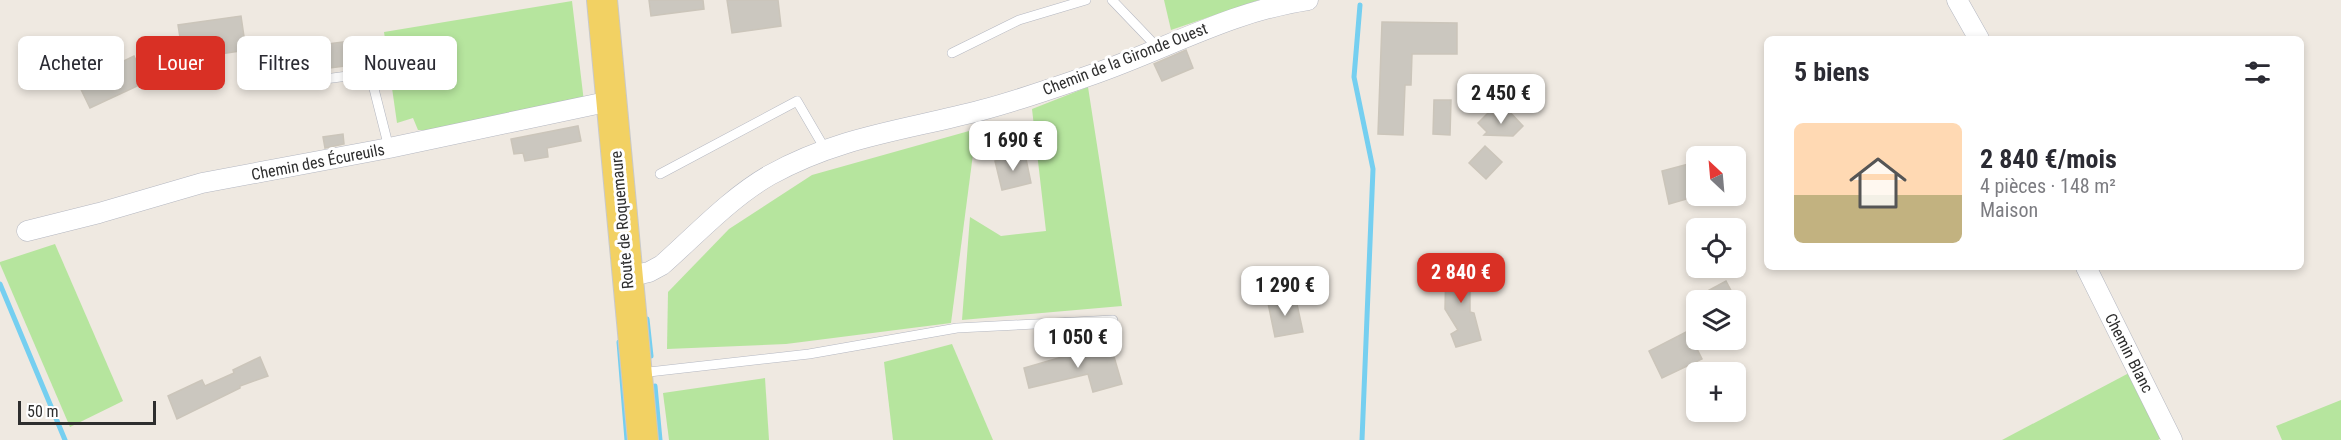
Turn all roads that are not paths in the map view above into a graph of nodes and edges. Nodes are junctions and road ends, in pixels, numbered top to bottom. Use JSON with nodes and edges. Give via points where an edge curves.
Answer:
{"nodes":[{"id":1,"x":602,"y":0,"type":"edge"},
{"id":2,"x":1086,"y":0,"type":"edge"},
{"id":3,"x":1112,"y":0,"type":"edge"},
{"id":4,"x":1308,"y":0,"type":"edge"},
{"id":5,"x":1957,"y":0,"type":"edge"},
{"id":6,"x":1976,"y":36,"type":"edge"},
{"id":7,"x":1157,"y":47,"type":"junction"},
{"id":8,"x":952,"y":53,"type":"dead end"},
{"id":9,"x":331,"y":78,"type":"edge"},
{"id":10,"x":611,"y":101,"type":"junction"},
{"id":11,"x":389,"y":148,"type":"junction"},
{"id":12,"x":825,"y":149,"type":"junction"},
{"id":13,"x":660,"y":174,"type":"dead end"},
{"id":14,"x":27,"y":231,"type":"dead end"},
{"id":15,"x":2087,"y":270,"type":"edge"},
{"id":16,"x":627,"y":277,"type":"junction"},
{"id":17,"x":1113,"y":320,"type":"dead end"},
{"id":18,"x":637,"y":373,"type":"junction"},
{"id":19,"x":643,"y":440,"type":"edge"},
{"id":20,"x":2172,"y":440,"type":"edge"}],
"edges":[{"from":1,"to":10,"type":"main road","name":"Route de Roquemaure"},
{"from":2,"to":8,"type":"lane","via":[[1019,20]]},
{"from":3,"to":7,"type":"lane"},
{"from":4,"to":7,"type":"street","name":"Chemin de la Gironde Ouest","via":[[1247,14]]},
{"from":5,"to":6,"type":"street"},
{"from":7,"to":12,"type":"street","name":"Chemin de la Gironde Ouest","via":[[1096,73],[983,110],[856,138]]},
{"from":9,"to":11,"type":"lane","via":[[370,73]]},
{"from":10,"to":11,"type":"street","name":"Chemin des Écureuils"},
{"from":10,"to":16,"type":"main road","name":"Route de Roquemaure"},
{"from":11,"to":14,"type":"street","name":"Chemin des Écureuils","via":[[202,183]]},
{"from":12,"to":13,"type":"lane","via":[[797,101]]},
{"from":12,"to":16,"type":"street","name":"Chemin de la Gironde Ouest","via":[[776,172],[738,197],[662,265]]},
{"from":15,"to":20,"type":"street","name":"Chemin Blanc"},
{"from":16,"to":18,"type":"main road","name":"Route de Roquemaure"},
{"from":17,"to":18,"type":"lane","via":[[957,328],[808,354]]},
{"from":18,"to":19,"type":"main road","name":"Route de Roquemaure"}]}
